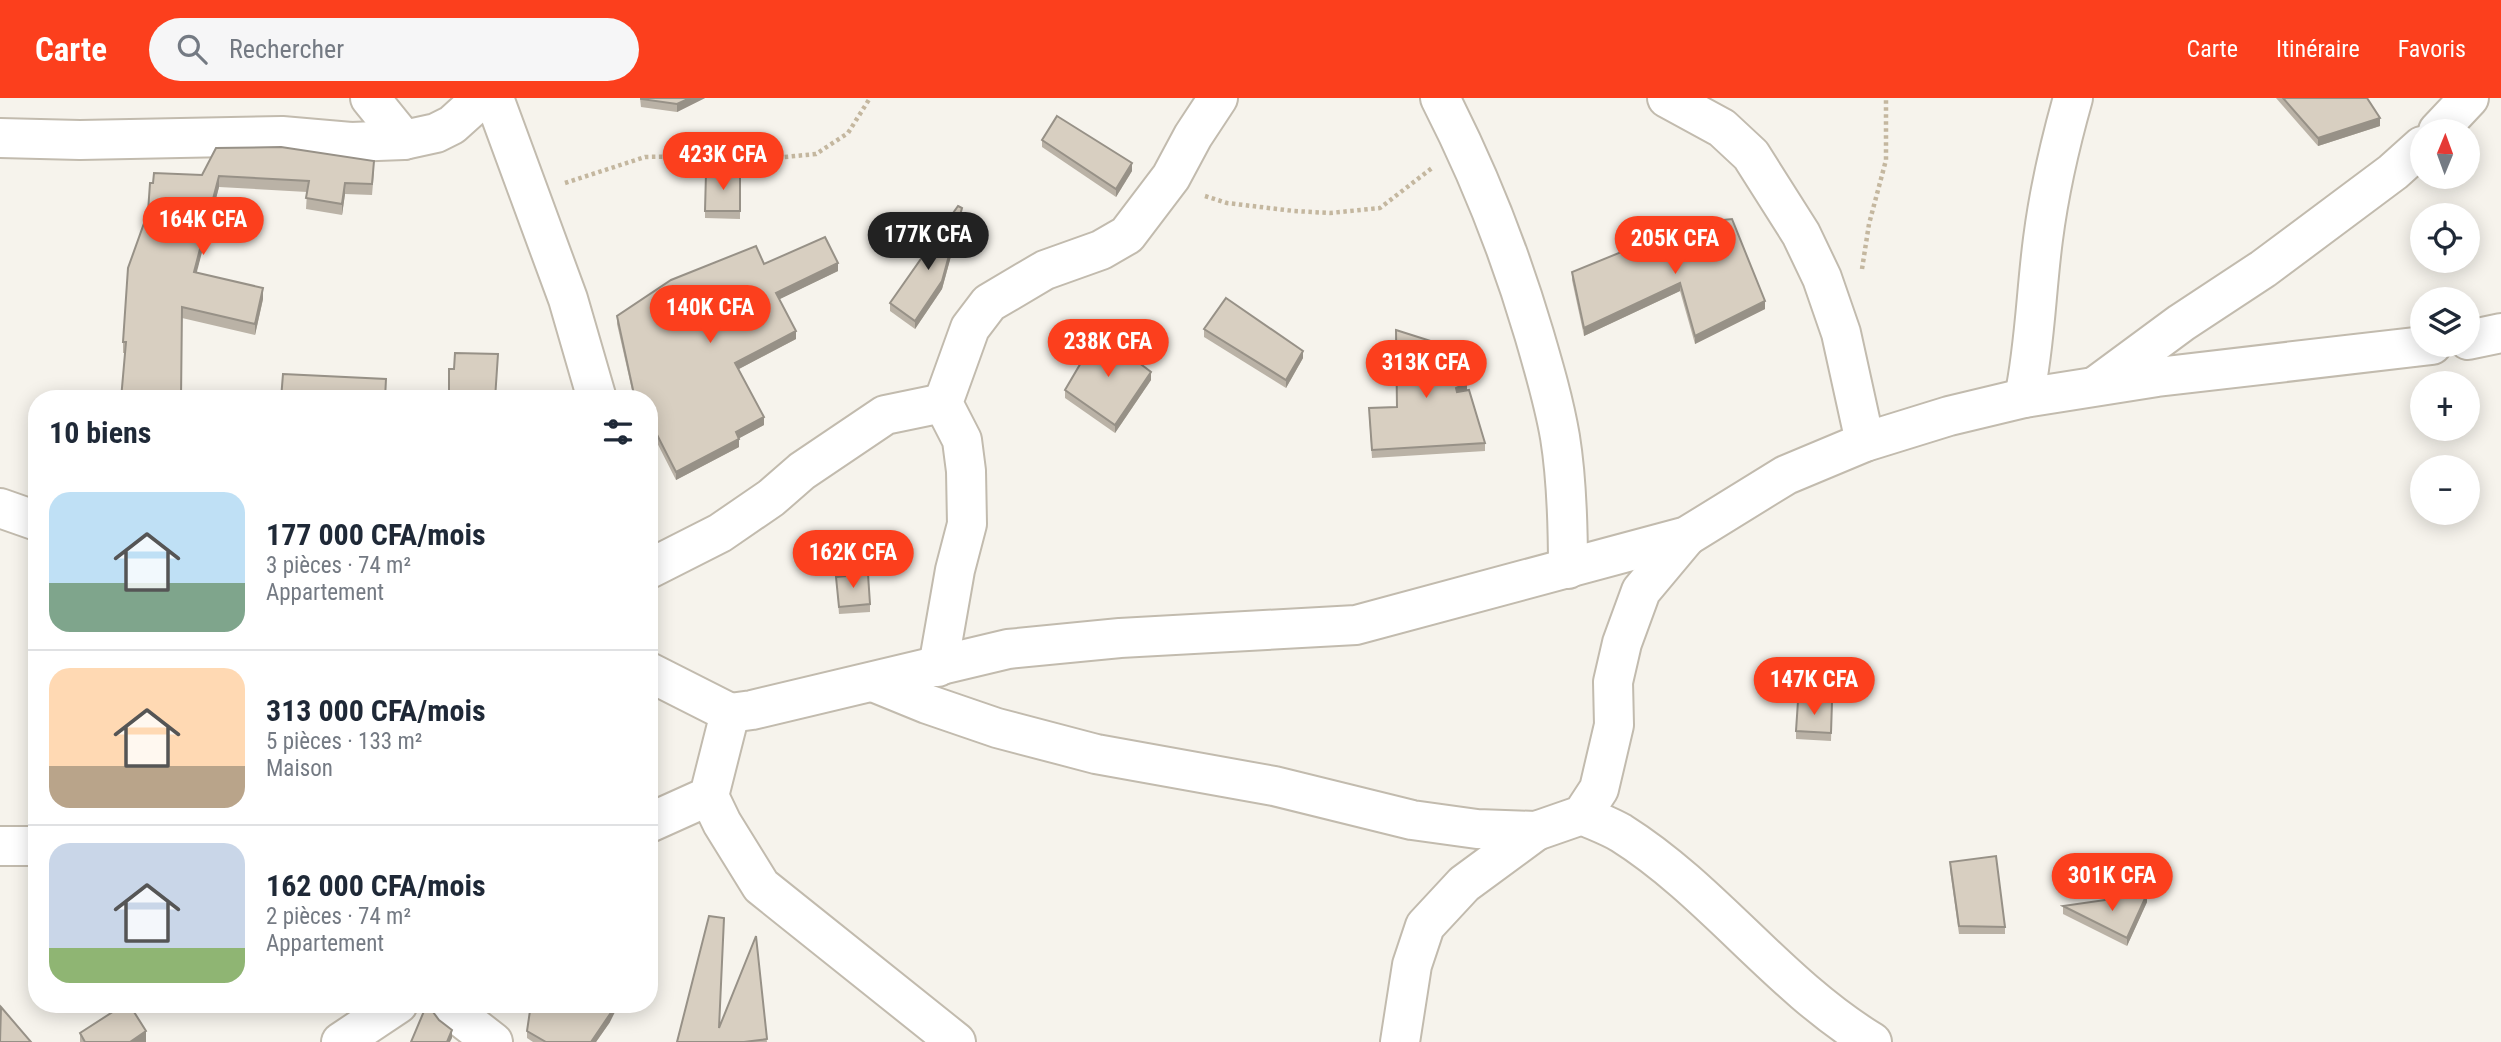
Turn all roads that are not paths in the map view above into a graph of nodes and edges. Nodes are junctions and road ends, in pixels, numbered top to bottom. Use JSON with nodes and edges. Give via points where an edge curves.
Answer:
{"nodes":[{"id":1,"x":370,"y":98,"type":"edge"},
{"id":2,"x":482,"y":98,"type":"edge"},
{"id":3,"x":494,"y":98,"type":"edge"},
{"id":4,"x":1218,"y":98,"type":"edge"},
{"id":5,"x":1440,"y":98,"type":"edge"},
{"id":6,"x":1667,"y":98,"type":"edge"},
{"id":7,"x":2073,"y":98,"type":"edge"},
{"id":8,"x":2469,"y":98,"type":"edge"},
{"id":9,"x":2449,"y":119,"type":"edge"},
{"id":10,"x":0,"y":138,"type":"edge"},
{"id":11,"x":404,"y":140,"type":"junction"},
{"id":12,"x":2410,"y":157,"type":"edge"},
{"id":13,"x":2501,"y":333,"type":"edge"},
{"id":14,"x":2480,"y":337,"type":"edge"},
{"id":15,"x":2410,"y":348,"type":"edge"},
{"id":16,"x":2094,"y":387,"type":"junction"},
{"id":17,"x":594,"y":390,"type":"edge"},
{"id":18,"x":2024,"y":398,"type":"junction"},
{"id":19,"x":943,"y":403,"type":"junction"},
{"id":20,"x":1865,"y":442,"type":"junction"},
{"id":21,"x":0,"y":508,"type":"edge"},
{"id":22,"x":28,"y":518,"type":"edge"},
{"id":23,"x":1687,"y":536,"type":"junction"},
{"id":24,"x":658,"y":564,"type":"edge"},
{"id":25,"x":1568,"y":569,"type":"junction"},
{"id":26,"x":938,"y":667,"type":"junction"},
{"id":27,"x":658,"y":677,"type":"edge"},
{"id":28,"x":873,"y":682,"type":"junction"},
{"id":29,"x":730,"y":713,"type":"junction"},
{"id":30,"x":709,"y":796,"type":"junction"},
{"id":31,"x":1582,"y":815,"type":"junction"},
{"id":32,"x":658,"y":819,"type":"edge"},
{"id":33,"x":1536,"y":831,"type":"junction"},
{"id":34,"x":0,"y":846,"type":"edge"},
{"id":35,"x":28,"y":846,"type":"edge"},
{"id":36,"x":384,"y":1013,"type":"edge"},
{"id":37,"x":341,"y":1042,"type":"edge"},
{"id":38,"x":956,"y":1042,"type":"edge"},
{"id":39,"x":1400,"y":1042,"type":"edge"},
{"id":40,"x":1871,"y":1042,"type":"edge"}],
"edges":[{"from":1,"to":11,"type":"street"},
{"from":2,"to":11,"type":"street","via":[[452,125]]},
{"from":3,"to":17,"type":"street","via":[[568,299]]},
{"from":4,"to":19,"type":"street","via":[[1171,177],[1127,235],[1101,250],[1045,270],[989,303],[970,328]]},
{"from":5,"to":25,"type":"street","via":[[1464,144],[1515,271],[1546,374],[1560,437]]},
{"from":6,"to":20,"type":"street","via":[[1722,128],[1751,155],[1801,234],[1841,333]]},
{"from":7,"to":18,"type":"street","via":[[2043,236]]},
{"from":8,"to":9,"type":"street"},
{"from":10,"to":11,"type":"street"},
{"from":12,"to":16,"type":"street","via":[[2263,269]]},
{"from":13,"to":14,"type":"street"},
{"from":15,"to":16,"type":"street"},
{"from":16,"to":18,"type":"street"},
{"from":18,"to":20,"type":"street"},
{"from":19,"to":24,"type":"street","via":[[885,415],[720,533]]},
{"from":19,"to":26,"type":"street","via":[[962,440],[967,524]]},
{"from":20,"to":23,"type":"street","via":[[1786,475]]},
{"from":21,"to":22,"type":"street"},
{"from":23,"to":25,"type":"street"},
{"from":23,"to":31,"type":"street","via":[[1641,591],[1613,682],[1614,724],[1599,789]]},
{"from":25,"to":26,"type":"street","via":[[1356,625],[1009,649]]},
{"from":26,"to":28,"type":"street"},
{"from":27,"to":29,"type":"street"},
{"from":28,"to":29,"type":"street"},
{"from":28,"to":33,"type":"street","via":[[997,727],[1096,754],[1274,786],[1412,820]]},
{"from":29,"to":30,"type":"street"},
{"from":30,"to":32,"type":"street"},
{"from":30,"to":38,"type":"street","via":[[761,886]]},
{"from":31,"to":33,"type":"street"},
{"from":31,"to":40,"type":"street","via":[[1651,853],[1812,999]]},
{"from":33,"to":39,"type":"street","via":[[1464,884],[1425,926],[1412,965]]},
{"from":34,"to":35,"type":"street"},
{"from":36,"to":37,"type":"street"}]}
